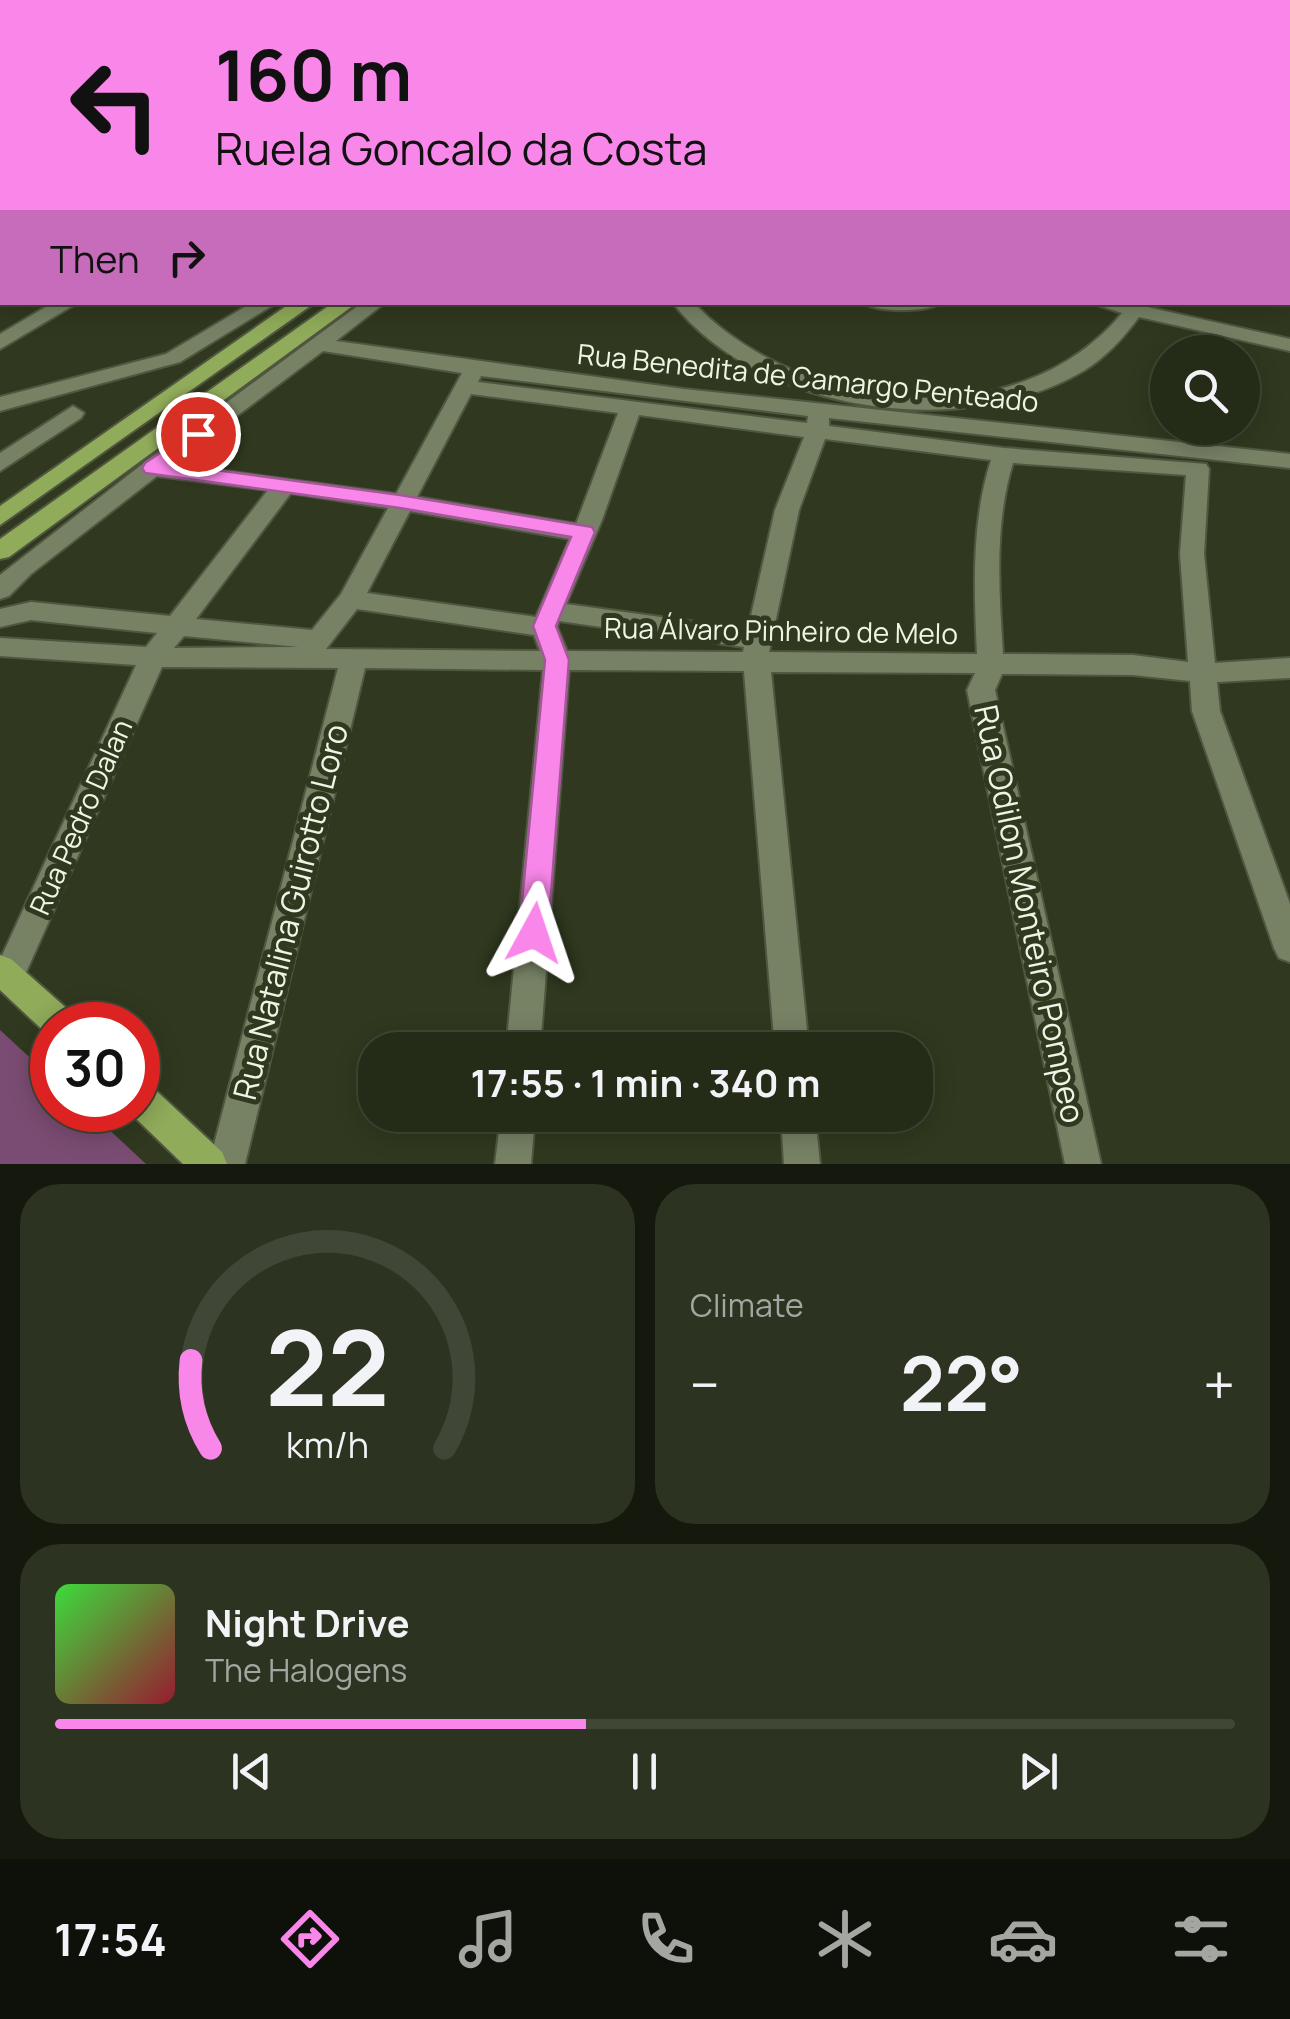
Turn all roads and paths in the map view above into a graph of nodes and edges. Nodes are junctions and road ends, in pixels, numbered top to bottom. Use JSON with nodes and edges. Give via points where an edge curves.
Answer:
{"nodes":[{"id":1,"x":263,"y":305,"type":"edge"},
{"id":2,"x":302,"y":305,"type":"edge"},
{"id":3,"x":344,"y":305,"type":"edge"},
{"id":4,"x":372,"y":305,"type":"edge"},
{"id":5,"x":684,"y":305,"type":"edge"},
{"id":6,"x":1137,"y":307,"type":"edge"},
{"id":7,"x":61,"y":308,"type":"edge"},
{"id":8,"x":0,"y":343,"type":"edge"},
{"id":9,"x":322,"y":345,"type":"junction"},
{"id":10,"x":1290,"y":345,"type":"edge"},
{"id":11,"x":469,"y":379,"type":"junction"},
{"id":12,"x":975,"y":399,"type":"junction"},
{"id":13,"x":0,"y":404,"type":"edge"},
{"id":14,"x":630,"y":409,"type":"junction"},
{"id":15,"x":73,"y":412,"type":"dead end"},
{"id":16,"x":819,"y":420,"type":"junction"},
{"id":17,"x":926,"y":423,"type":"junction"},
{"id":18,"x":1000,"y":429,"type":"junction"},
{"id":19,"x":992,"y":454,"type":"junction"},
{"id":20,"x":1290,"y":461,"type":"edge"},
{"id":21,"x":0,"y":464,"type":"edge"},
{"id":22,"x":152,"y":468,"type":"junction"},
{"id":23,"x":283,"y":488,"type":"junction"},
{"id":24,"x":400,"y":502,"type":"junction"},
{"id":25,"x":0,"y":517,"type":"edge"},
{"id":26,"x":584,"y":532,"type":"junction"},
{"id":27,"x":0,"y":551,"type":"edge"},
{"id":28,"x":2,"y":588,"type":"edge"},
{"id":29,"x":350,"y":599,"type":"junction"},
{"id":30,"x":31,"y":612,"type":"junction"},
{"id":31,"x":0,"y":618,"type":"edge"},
{"id":32,"x":548,"y":619,"type":"junction"},
{"id":33,"x":180,"y":627,"type":"junction"},
{"id":34,"x":0,"y":648,"type":"edge"},
{"id":35,"x":311,"y":649,"type":"junction"},
{"id":36,"x":758,"y":652,"type":"junction"},
{"id":37,"x":153,"y":657,"type":"junction"},
{"id":38,"x":354,"y":659,"type":"junction"},
{"id":39,"x":557,"y":660,"type":"junction"},
{"id":40,"x":992,"y":666,"type":"junction"},
{"id":41,"x":1290,"y":668,"type":"edge"},
{"id":42,"x":1201,"y":673,"type":"junction"},
{"id":43,"x":1290,"y":948,"type":"edge"},
{"id":44,"x":4,"y":973,"type":"edge"},
{"id":45,"x":36,"y":1002,"type":"edge"},
{"id":46,"x":525,"y":1032,"type":"edge"},
{"id":47,"x":790,"y":1032,"type":"edge"},
{"id":48,"x":160,"y":1118,"type":"edge"},
{"id":49,"x":516,"y":1132,"type":"edge"},
{"id":50,"x":799,"y":1132,"type":"edge"},
{"id":51,"x":209,"y":1164,"type":"edge"},
{"id":52,"x":227,"y":1164,"type":"edge"},
{"id":53,"x":513,"y":1164,"type":"edge"},
{"id":54,"x":802,"y":1164,"type":"edge"},
{"id":55,"x":1083,"y":1164,"type":"edge"}],
"edges":[{"from":1,"to":13,"type":"street","via":[[173,358]]},
{"from":2,"to":25,"type":"main road"},
{"from":3,"to":27,"type":"main road"},
{"from":4,"to":9,"type":"street"},
{"from":5,"to":12,"type":"street","via":[[713,340],[800,382],[877,400]]},
{"from":6,"to":10,"type":"street"},
{"from":6,"to":12,"type":"street","via":[[1075,368]]},
{"from":7,"to":8,"type":"street"},
{"from":9,"to":11,"type":"street","name":"Rua Benedita de Camargo Penteado"},
{"from":9,"to":22,"type":"street"},
{"from":11,"to":14,"type":"street"},
{"from":11,"to":16,"type":"street","name":"Rua Benedita de Camargo Penteado"},
{"from":11,"to":24,"type":"street"},
{"from":12,"to":18,"type":"street"},
{"from":14,"to":16,"type":"street"},
{"from":14,"to":26,"type":"street"},
{"from":15,"to":21,"type":"street"},
{"from":16,"to":17,"type":"street","name":"Rua Benedita de Camargo Penteado"},
{"from":16,"to":19,"type":"street"},
{"from":16,"to":36,"type":"street","via":[[787,510]]},
{"from":17,"to":18,"type":"street","name":"Rua Benedita de Camargo Penteado"},
{"from":17,"to":19,"type":"street"},
{"from":18,"to":20,"type":"street","name":"Rua Benedita de Camargo Penteado"},
{"from":19,"to":40,"type":"street","name":"Rua Odilon Monteiro Pompeo","via":[[986,599]]},
{"from":19,"to":42,"type":"street","via":[[1198,470],[1192,554]]},
{"from":22,"to":23,"type":"street"},
{"from":22,"to":28,"type":"street"},
{"from":23,"to":24,"type":"street"},
{"from":23,"to":33,"type":"street","name":"Rua Pedro Dalan"},
{"from":24,"to":26,"type":"street"},
{"from":24,"to":29,"type":"street"},
{"from":26,"to":32,"type":"street"},
{"from":28,"to":30,"type":"street"},
{"from":29,"to":32,"type":"street"},
{"from":29,"to":35,"type":"street"},
{"from":30,"to":31,"type":"street"},
{"from":30,"to":33,"type":"street"},
{"from":32,"to":36,"type":"street"},
{"from":32,"to":39,"type":"street"},
{"from":33,"to":35,"type":"street"},
{"from":33,"to":37,"type":"street","name":"Rua Pedro Dalan"},
{"from":34,"to":37,"type":"street","name":"Rua Álvaro Pinheiro de Melo"},
{"from":35,"to":37,"type":"street","name":"Rua Álvaro Pinheiro de Melo"},
{"from":35,"to":38,"type":"street","name":"Rua Álvaro Pinheiro de Melo"},
{"from":36,"to":39,"type":"street","name":"Rua Álvaro Pinheiro de Melo"},
{"from":36,"to":40,"type":"street","name":"Rua Álvaro Pinheiro de Melo"},
{"from":36,"to":47,"type":"street"},
{"from":37,"to":44,"type":"street","name":"Rua Pedro Dalan"},
{"from":38,"to":39,"type":"street","name":"Rua Álvaro Pinheiro de Melo"},
{"from":38,"to":52,"type":"street","name":"Rua Natalina Guirotto Loro"},
{"from":39,"to":46,"type":"street"},
{"from":40,"to":42,"type":"street","name":"Rua Álvaro Pinheiro de Melo","via":[[1134,665]]},
{"from":40,"to":55,"type":"street","name":"Rua Odilon Monteiro Pompeo","via":[[981,690]]},
{"from":41,"to":42,"type":"street","name":"Rua Álvaro Pinheiro de Melo"},
{"from":42,"to":43,"type":"street","via":[[1206,710]]},
{"from":44,"to":45,"type":"main road"},
{"from":48,"to":51,"type":"main road"},
{"from":49,"to":53,"type":"street"},
{"from":50,"to":54,"type":"street"}]}
